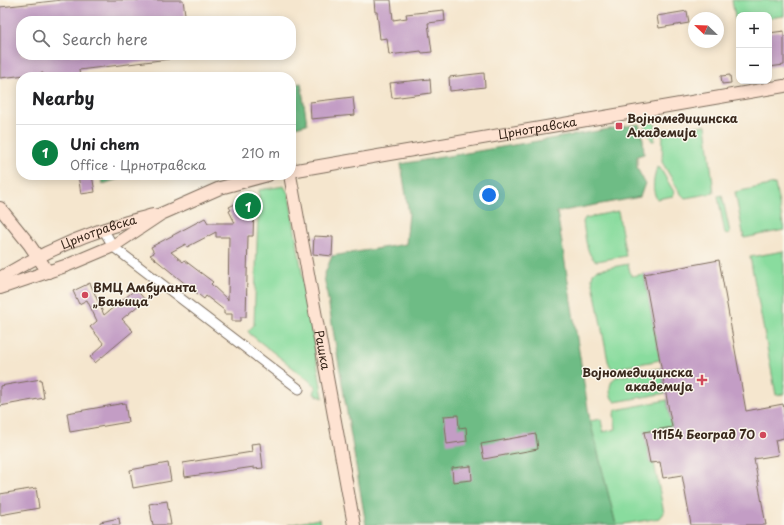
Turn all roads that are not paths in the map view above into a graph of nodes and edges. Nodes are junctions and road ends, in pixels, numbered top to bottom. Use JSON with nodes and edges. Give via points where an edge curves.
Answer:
{"nodes":[{"id":1,"x":784,"y":86,"type":"edge"},
{"id":2,"x":296,"y":170,"type":"edge"},
{"id":3,"x":250,"y":180,"type":"edge"},
{"id":4,"x":291,"y":180,"type":"edge"},
{"id":5,"x":0,"y":208,"type":"edge"},
{"id":6,"x":161,"y":214,"type":"junction"},
{"id":7,"x":103,"y":229,"type":"junction"},
{"id":8,"x":112,"y":246,"type":"junction"},
{"id":9,"x":38,"y":256,"type":"junction"},
{"id":10,"x":48,"y":272,"type":"junction"},
{"id":11,"x":0,"y":278,"type":"edge"},
{"id":12,"x":0,"y":288,"type":"edge"},
{"id":13,"x":299,"y":389,"type":"dead end"},
{"id":14,"x":354,"y":525,"type":"edge"}],
"edges":[{"from":1,"to":2,"type":"main road","name":"Црнотравска"},
{"from":3,"to":6,"type":"main road","name":"Црнотравска","via":[[220,188]]},
{"from":4,"to":14,"type":"main road","name":"Рашка"},
{"from":5,"to":9,"type":"main road"},
{"from":6,"to":7,"type":"main road","name":"Црнотравска"},
{"from":6,"to":8,"type":"main road","name":"Црнотравска"},
{"from":7,"to":8,"type":"street"},
{"from":7,"to":9,"type":"main road","name":"Црнотравска"},
{"from":8,"to":10,"type":"main road","name":"Црнотравска"},
{"from":8,"to":13,"type":"street"},
{"from":9,"to":10,"type":"main road"},
{"from":9,"to":11,"type":"main road","name":"Црнотравска"},
{"from":10,"to":12,"type":"main road","name":"Црнотравска"}]}
